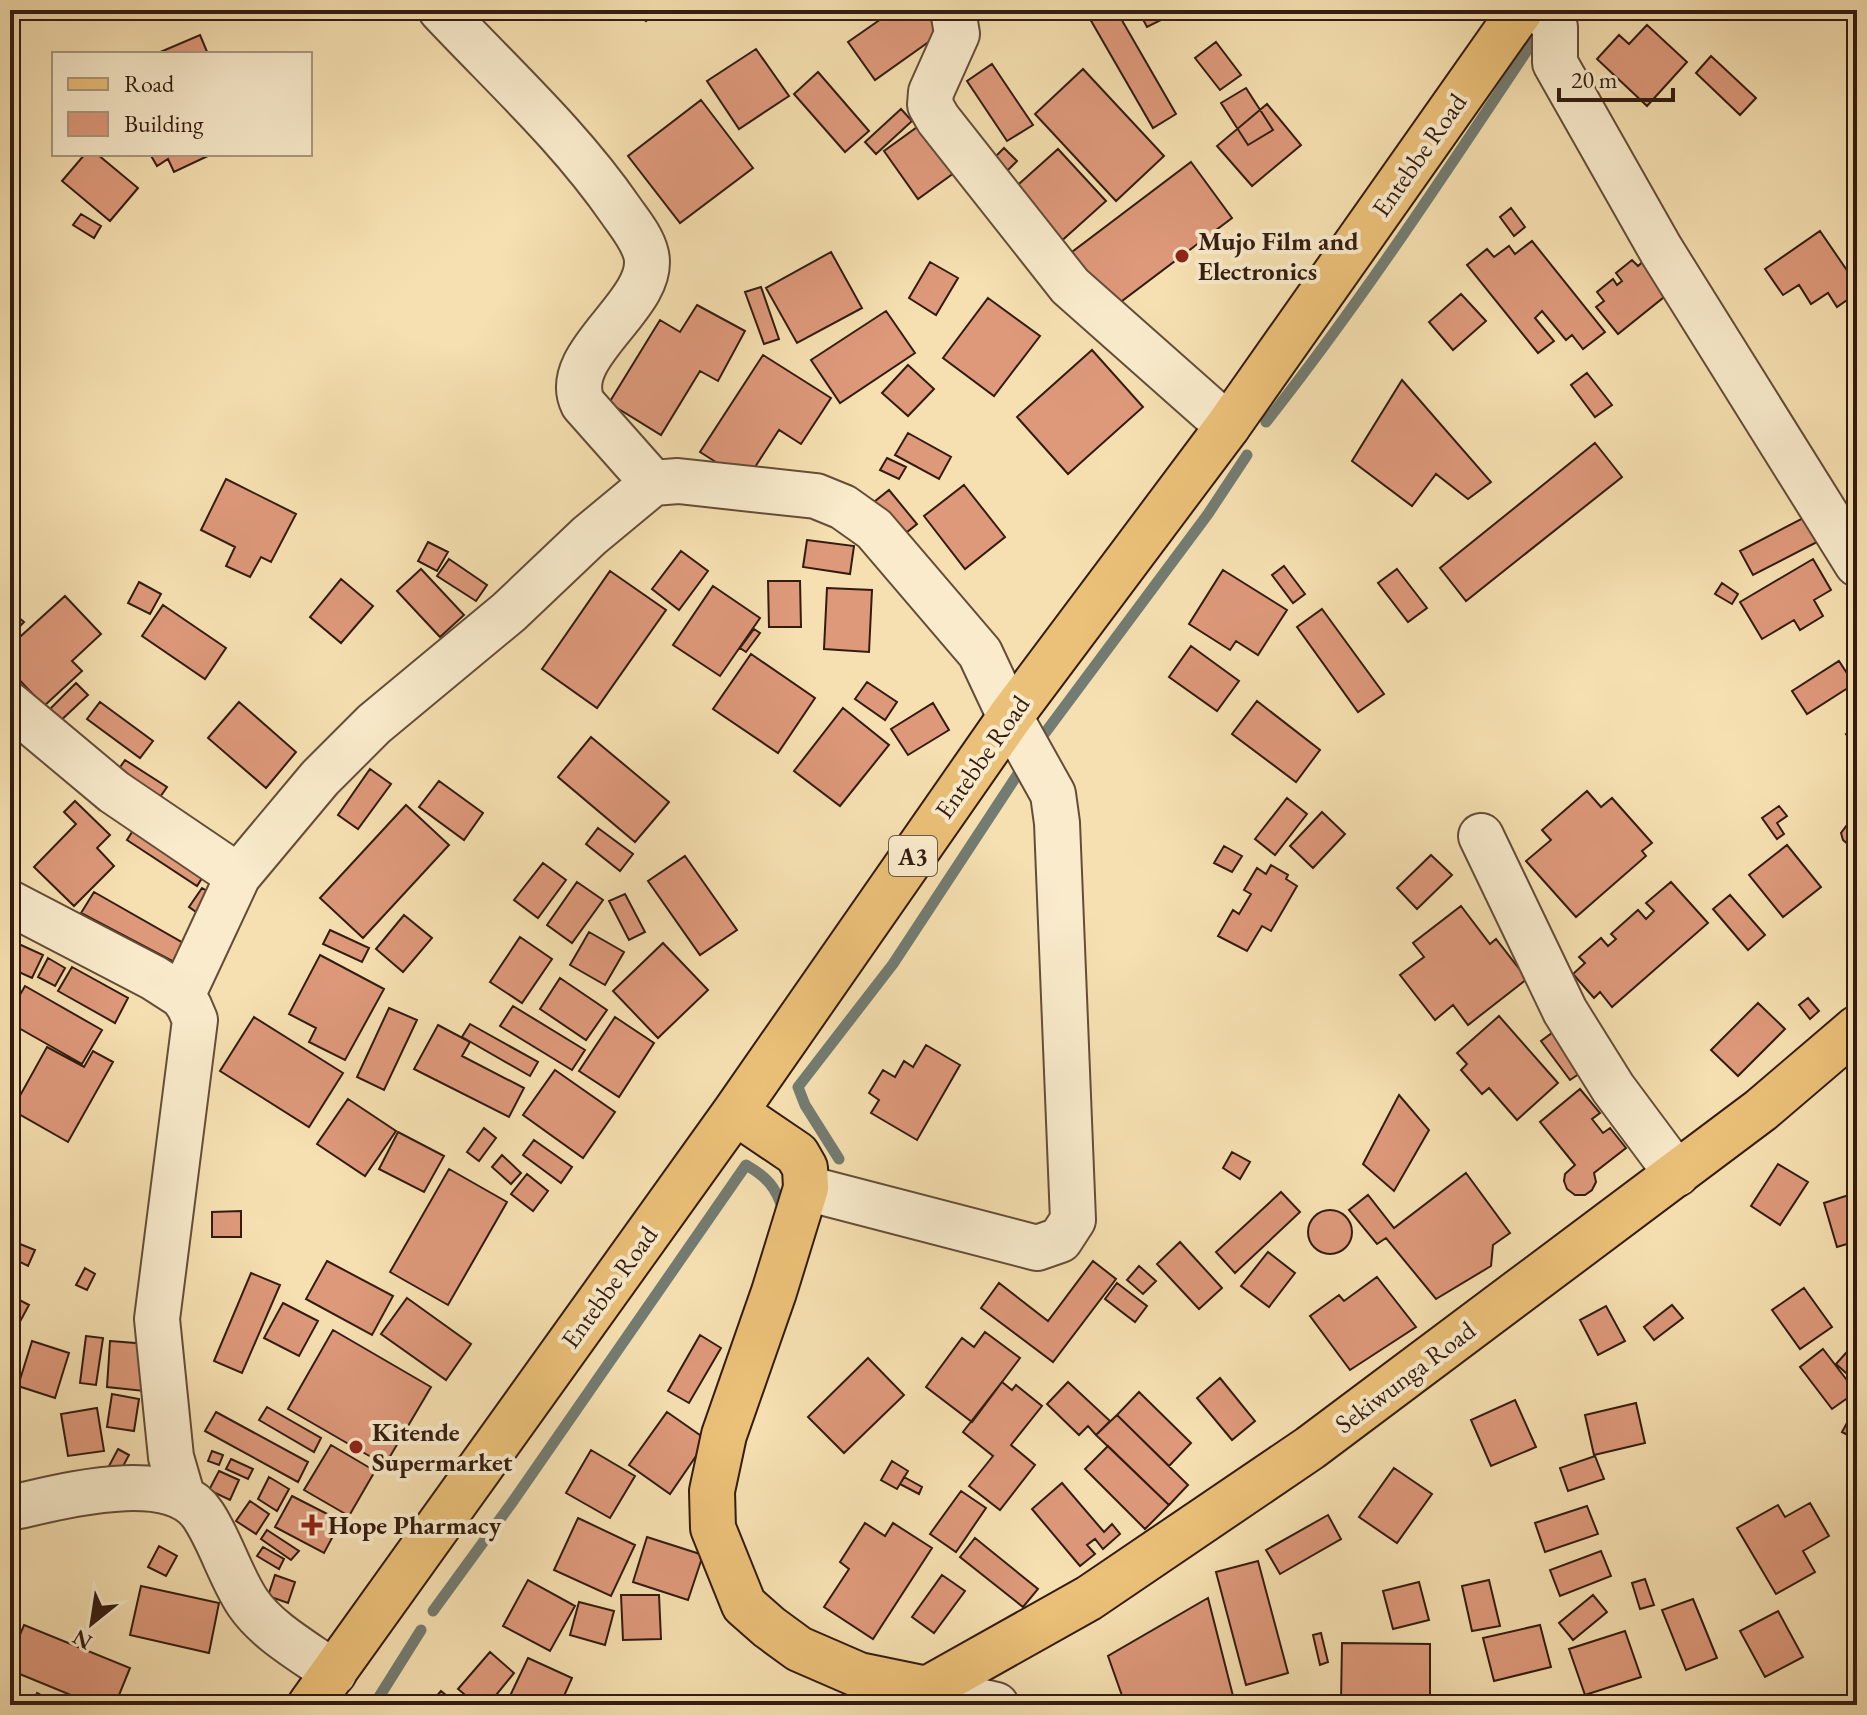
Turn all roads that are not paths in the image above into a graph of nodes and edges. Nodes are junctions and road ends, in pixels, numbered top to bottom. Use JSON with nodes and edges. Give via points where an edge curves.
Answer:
{"nodes":[{"id":1,"x":441,"y":10,"type":"edge"},
{"id":2,"x":953,"y":10,"type":"edge"},
{"id":3,"x":1521,"y":10,"type":"edge"},
{"id":4,"x":1542,"y":10,"type":"edge"},
{"id":5,"x":1228,"y":426,"type":"junction"},
{"id":6,"x":653,"y":483,"type":"junction"},
{"id":7,"x":1857,"y":564,"type":"edge"},
{"id":8,"x":10,"y":705,"type":"edge"},
{"id":9,"x":1010,"y":717,"type":"junction"},
{"id":10,"x":1481,"y":836,"type":"dead end"},
{"id":11,"x":238,"y":876,"type":"junction"},
{"id":12,"x":10,"y":903,"type":"edge"},
{"id":13,"x":182,"y":996,"type":"junction"},
{"id":14,"x":1857,"y":1028,"type":"edge"},
{"id":15,"x":735,"y":1112,"type":"junction"},
{"id":16,"x":1677,"y":1174,"type":"junction"},
{"id":17,"x":806,"y":1188,"type":"junction"},
{"id":18,"x":182,"y":1495,"type":"junction"},
{"id":19,"x":10,"y":1508,"type":"edge"},
{"id":20,"x":322,"y":1689,"type":"edge"},
{"id":21,"x":927,"y":1689,"type":"junction"},
{"id":22,"x":996,"y":1705,"type":"edge"}],
"edges":[{"from":1,"to":6,"type":"street","via":[[599,179],[646,255],[644,281],[593,354],[577,382],[577,394]]},
{"from":2,"to":5,"type":"street","via":[[957,34],[931,92],[930,105],[938,119],[1070,286]]},
{"from":3,"to":5,"type":"main road","name":"Entebbe Road","number":"A3"},
{"from":4,"to":7,"type":"street","via":[[1555,27],[1555,63],[1562,76],[1661,250]]},
{"from":5,"to":9,"type":"main road","name":"Entebbe Road","number":"A3"},
{"from":6,"to":9,"type":"street","via":[[816,496],[859,517],[980,653]]},
{"from":6,"to":11,"type":"street","via":[[374,724]]},
{"from":8,"to":11,"type":"street","via":[[114,792]]},
{"from":9,"to":15,"type":"main road","name":"Entebbe Road","number":"A3"},
{"from":9,"to":17,"type":"street","via":[[1053,794],[1073,1220],[1060,1240],[1037,1248]]},
{"from":10,"to":16,"type":"street","via":[[1565,1011],[1613,1088]]},
{"from":11,"to":13,"type":"street"},
{"from":12,"to":13,"type":"street"},
{"from":13,"to":18,"type":"street","via":[[195,1020],[157,1319],[171,1457]]},
{"from":14,"to":16,"type":"main road","name":"Sekiwunga Road"},
{"from":15,"to":17,"type":"main road","via":[[797,1154],[805,1168]]},
{"from":15,"to":20,"type":"main road","name":"Entebbe Road","number":"A3"},
{"from":16,"to":21,"type":"main road","name":"Sekiwunga Road","via":[[1310,1448],[1089,1598]]},
{"from":17,"to":21,"type":"main road","via":[[724,1435],[712,1491],[713,1528],[744,1605],[769,1627],[799,1649],[859,1675]]},
{"from":18,"to":19,"type":"street","via":[[120,1488]]},
{"from":18,"to":20,"type":"street","via":[[201,1512],[248,1603]]},
{"from":21,"to":22,"type":"street"}]}
